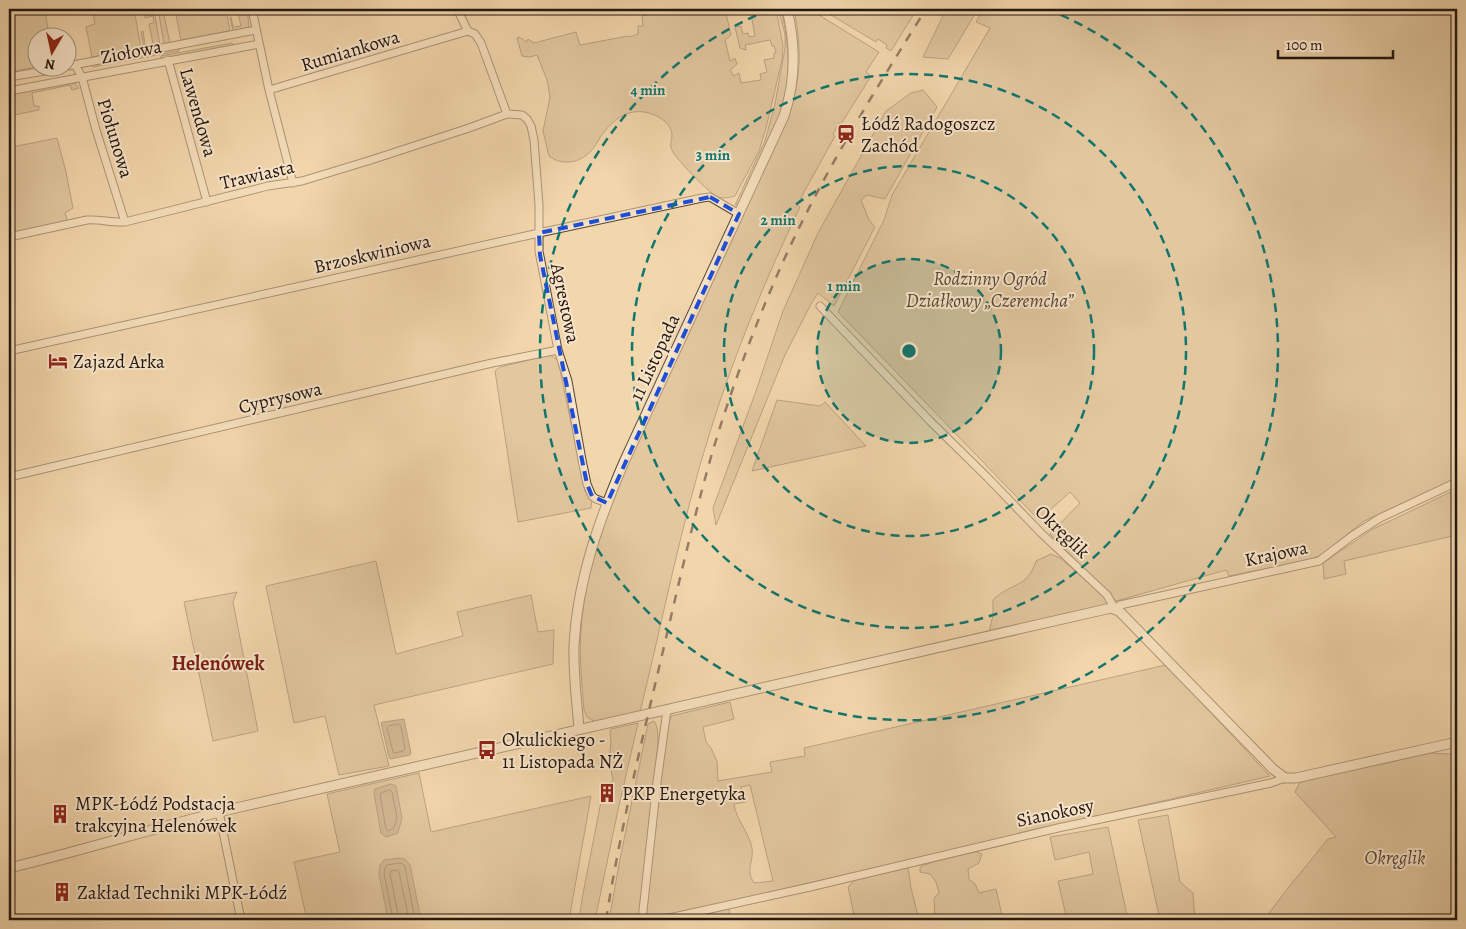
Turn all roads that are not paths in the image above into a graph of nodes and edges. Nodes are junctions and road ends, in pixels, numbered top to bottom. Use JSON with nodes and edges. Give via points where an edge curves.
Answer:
{"nodes":[{"id":1,"x":252,"y":9,"type":"edge"},
{"id":2,"x":457,"y":9,"type":"edge"},
{"id":3,"x":787,"y":9,"type":"edge"},
{"id":4,"x":256,"y":30,"type":"junction"},
{"id":5,"x":468,"y":31,"type":"junction"},
{"id":6,"x":259,"y":44,"type":"junction"},
{"id":7,"x":168,"y":60,"type":"junction"},
{"id":8,"x":78,"y":65,"type":"edge"},
{"id":9,"x":78,"y":72,"type":"edge"},
{"id":10,"x":28,"y":74,"type":"edge"},
{"id":11,"x":82,"y":76,"type":"junction"},
{"id":12,"x":9,"y":78,"type":"edge"},
{"id":13,"x":269,"y":90,"type":"junction"},
{"id":14,"x":9,"y":91,"type":"edge"},
{"id":15,"x":507,"y":114,"type":"junction"},
{"id":16,"x":293,"y":183,"type":"junction"},
{"id":17,"x":208,"y":202,"type":"junction"},
{"id":18,"x":739,"y":214,"type":"junction"},
{"id":19,"x":125,"y":222,"type":"junction"},
{"id":20,"x":539,"y":233,"type":"junction"},
{"id":21,"x":9,"y":237,"type":"edge"},
{"id":22,"x":820,"y":306,"type":"dead end"},
{"id":23,"x":558,"y":350,"type":"junction"},
{"id":24,"x":9,"y":351,"type":"edge"},
{"id":25,"x":9,"y":477,"type":"edge"},
{"id":26,"x":1457,"y":482,"type":"edge"},
{"id":27,"x":607,"y":503,"type":"junction"},
{"id":28,"x":1115,"y":608,"type":"junction"},
{"id":29,"x":667,"y":710,"type":"junction"},
{"id":30,"x":579,"y":730,"type":"junction"},
{"id":31,"x":1457,"y":742,"type":"edge"},
{"id":32,"x":1285,"y":778,"type":"junction"},
{"id":33,"x":219,"y":812,"type":"junction"},
{"id":34,"x":9,"y":868,"type":"edge"},
{"id":35,"x":242,"y":920,"type":"edge"},
{"id":36,"x":642,"y":920,"type":"edge"},
{"id":37,"x":660,"y":920,"type":"edge"}],
"edges":[{"from":1,"to":4,"type":"street"},
{"from":2,"to":5,"type":"street"},
{"from":3,"to":18,"type":"street","name":"11 Listopada","via":[[794,54],[789,101]]},
{"from":4,"to":6,"type":"street"},
{"from":4,"to":8,"type":"street","name":"Ziołowa"},
{"from":5,"to":13,"type":"street","name":"Rumiankowa"},
{"from":5,"to":15,"type":"street","via":[[478,36]]},
{"from":6,"to":7,"type":"street","name":"Ziołowa"},
{"from":6,"to":13,"type":"street"},
{"from":7,"to":11,"type":"street","name":"Ziołowa"},
{"from":7,"to":17,"type":"street","name":"Lawendowa"},
{"from":9,"to":11,"type":"street","name":"Piołunowa"},
{"from":10,"to":12,"type":"street"},
{"from":11,"to":14,"type":"street","name":"Ziołowa"},
{"from":11,"to":19,"type":"street","name":"Piołunowa"},
{"from":13,"to":16,"type":"street"},
{"from":15,"to":16,"type":"street","name":"Trawiasta"},
{"from":15,"to":20,"type":"street","name":"Agrestowa","via":[[524,116],[533,132]]},
{"from":16,"to":17,"type":"street","name":"Trawiasta","via":[[268,186]]},
{"from":17,"to":19,"type":"street","name":"Trawiasta"},
{"from":18,"to":20,"type":"street","name":"Brzoskwiniowa","via":[[710,197]]},
{"from":18,"to":27,"type":"street","name":"11 Listopada"},
{"from":19,"to":21,"type":"street","name":"Trawiasta","via":[[87,220]]},
{"from":20,"to":23,"type":"street","name":"Agrestowa","via":[[540,256]]},
{"from":20,"to":24,"type":"street","name":"Brzoskwiniowa"},
{"from":22,"to":28,"type":"street","name":"Okręglik","via":[[1041,533],[1107,595]]},
{"from":23,"to":25,"type":"street","name":"Cyprysowa"},
{"from":23,"to":27,"type":"street","name":"Agrestowa","via":[[568,381],[587,484],[592,496]]},
{"from":26,"to":28,"type":"street","name":"Krajowa","via":[[1380,518],[1319,560]]},
{"from":27,"to":30,"type":"street","name":"11 Listopada","via":[[577,617],[574,672]]},
{"from":28,"to":29,"type":"street"},
{"from":28,"to":32,"type":"street","name":"Okręglik"},
{"from":29,"to":30,"type":"street"},
{"from":29,"to":36,"type":"street"},
{"from":30,"to":33,"type":"street"},
{"from":31,"to":32,"type":"street","name":"Sianokosy"},
{"from":32,"to":37,"type":"street","name":"Sianokosy"},
{"from":33,"to":34,"type":"street"},
{"from":33,"to":35,"type":"street"}]}
